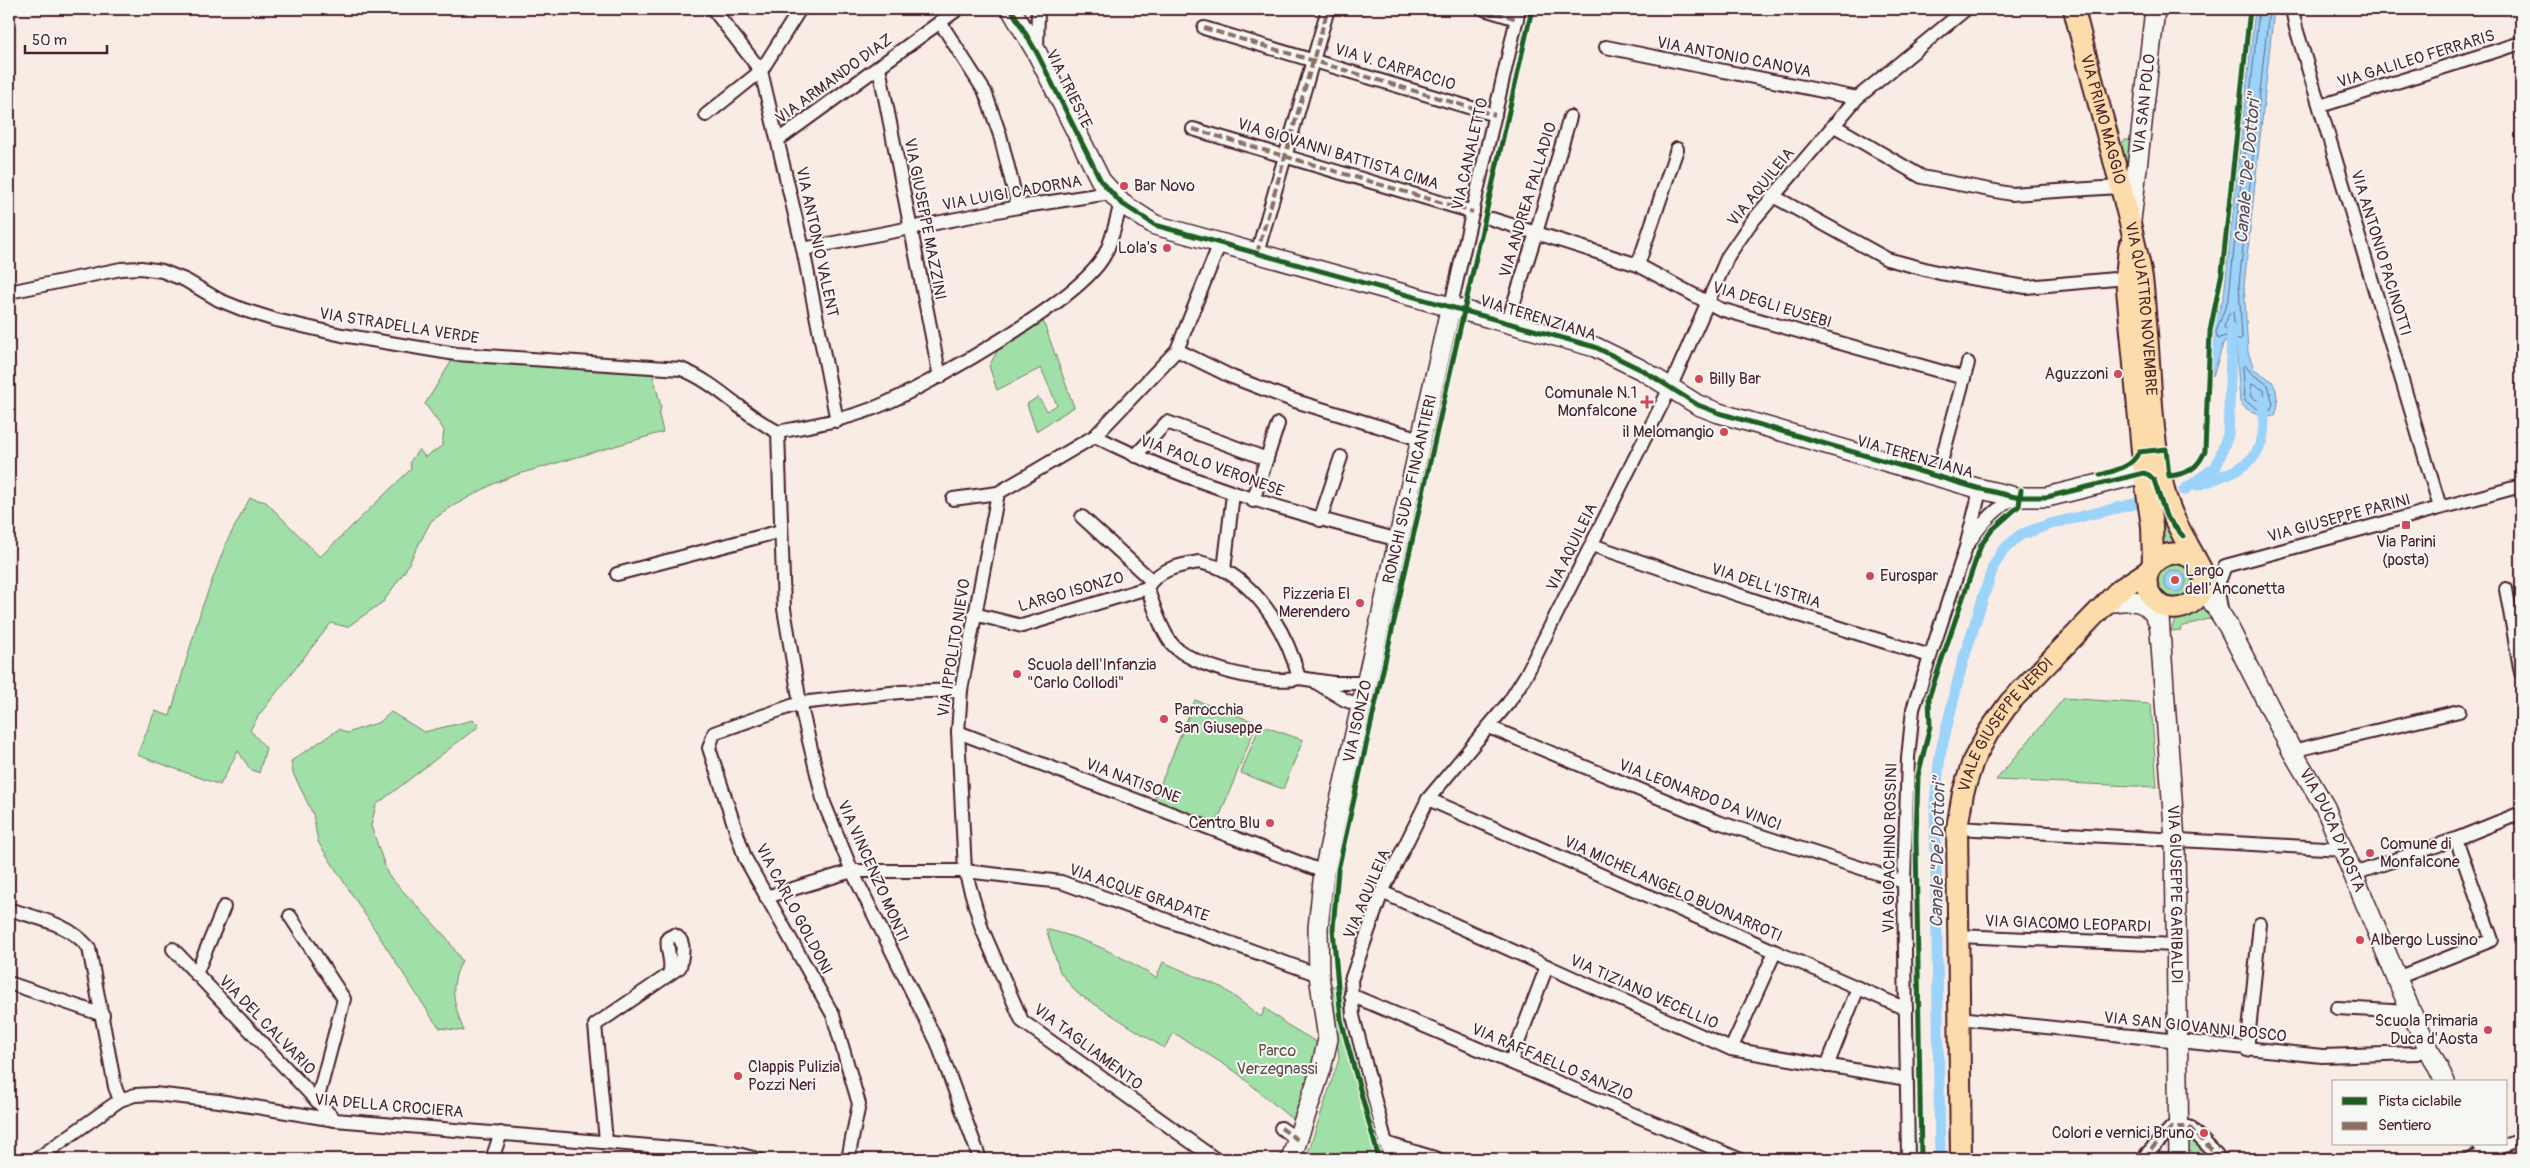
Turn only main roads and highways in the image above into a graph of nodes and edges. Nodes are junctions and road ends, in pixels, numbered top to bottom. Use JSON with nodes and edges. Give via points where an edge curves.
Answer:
{"nodes":[{"id":1,"x":2074,"y":9,"type":"edge"},
{"id":2,"x":2130,"y":230,"type":"junction"},
{"id":3,"x":2152,"y":526,"type":"junction"},
{"id":4,"x":2151,"y":567,"type":"junction"},
{"id":5,"x":2201,"y":575,"type":"junction"},
{"id":6,"x":2155,"y":600,"type":"junction"},
{"id":7,"x":2110,"y":601,"type":"junction"},
{"id":8,"x":1961,"y":1159,"type":"edge"}],
"edges":[{"from":1,"to":2,"type":"main road","name":"VIA PRIMO MAGGIO"},
{"from":2,"to":3,"type":"main road","name":"VIA QUATTRO NOVEMBRE","via":[[2126,278]]},
{"from":2,"to":5,"type":"main road","name":"VIA QUATTRO NOVEMBRE","via":[[2141,274],[2157,450],[2163,482],[2169,506]]},
{"from":3,"to":4,"type":"main road"},
{"from":3,"to":7,"type":"main road","via":[[2140,562]]},
{"from":4,"to":5,"type":"main road","via":[[2160,556],[2174,552],[2188,555]]},
{"from":4,"to":6,"type":"main road","via":[[2147,584]]},
{"from":4,"to":7,"type":"main road"},
{"from":5,"to":6,"type":"main road","via":[[2196,600],[2184,608],[2172,609]]},
{"from":6,"to":7,"type":"main road","via":[[2137,593]]},
{"from":7,"to":8,"type":"main road","name":"VIALE GIUSEPPE VERDI","via":[[2010,702],[1973,761],[1963,793],[1957,828]]}]}
